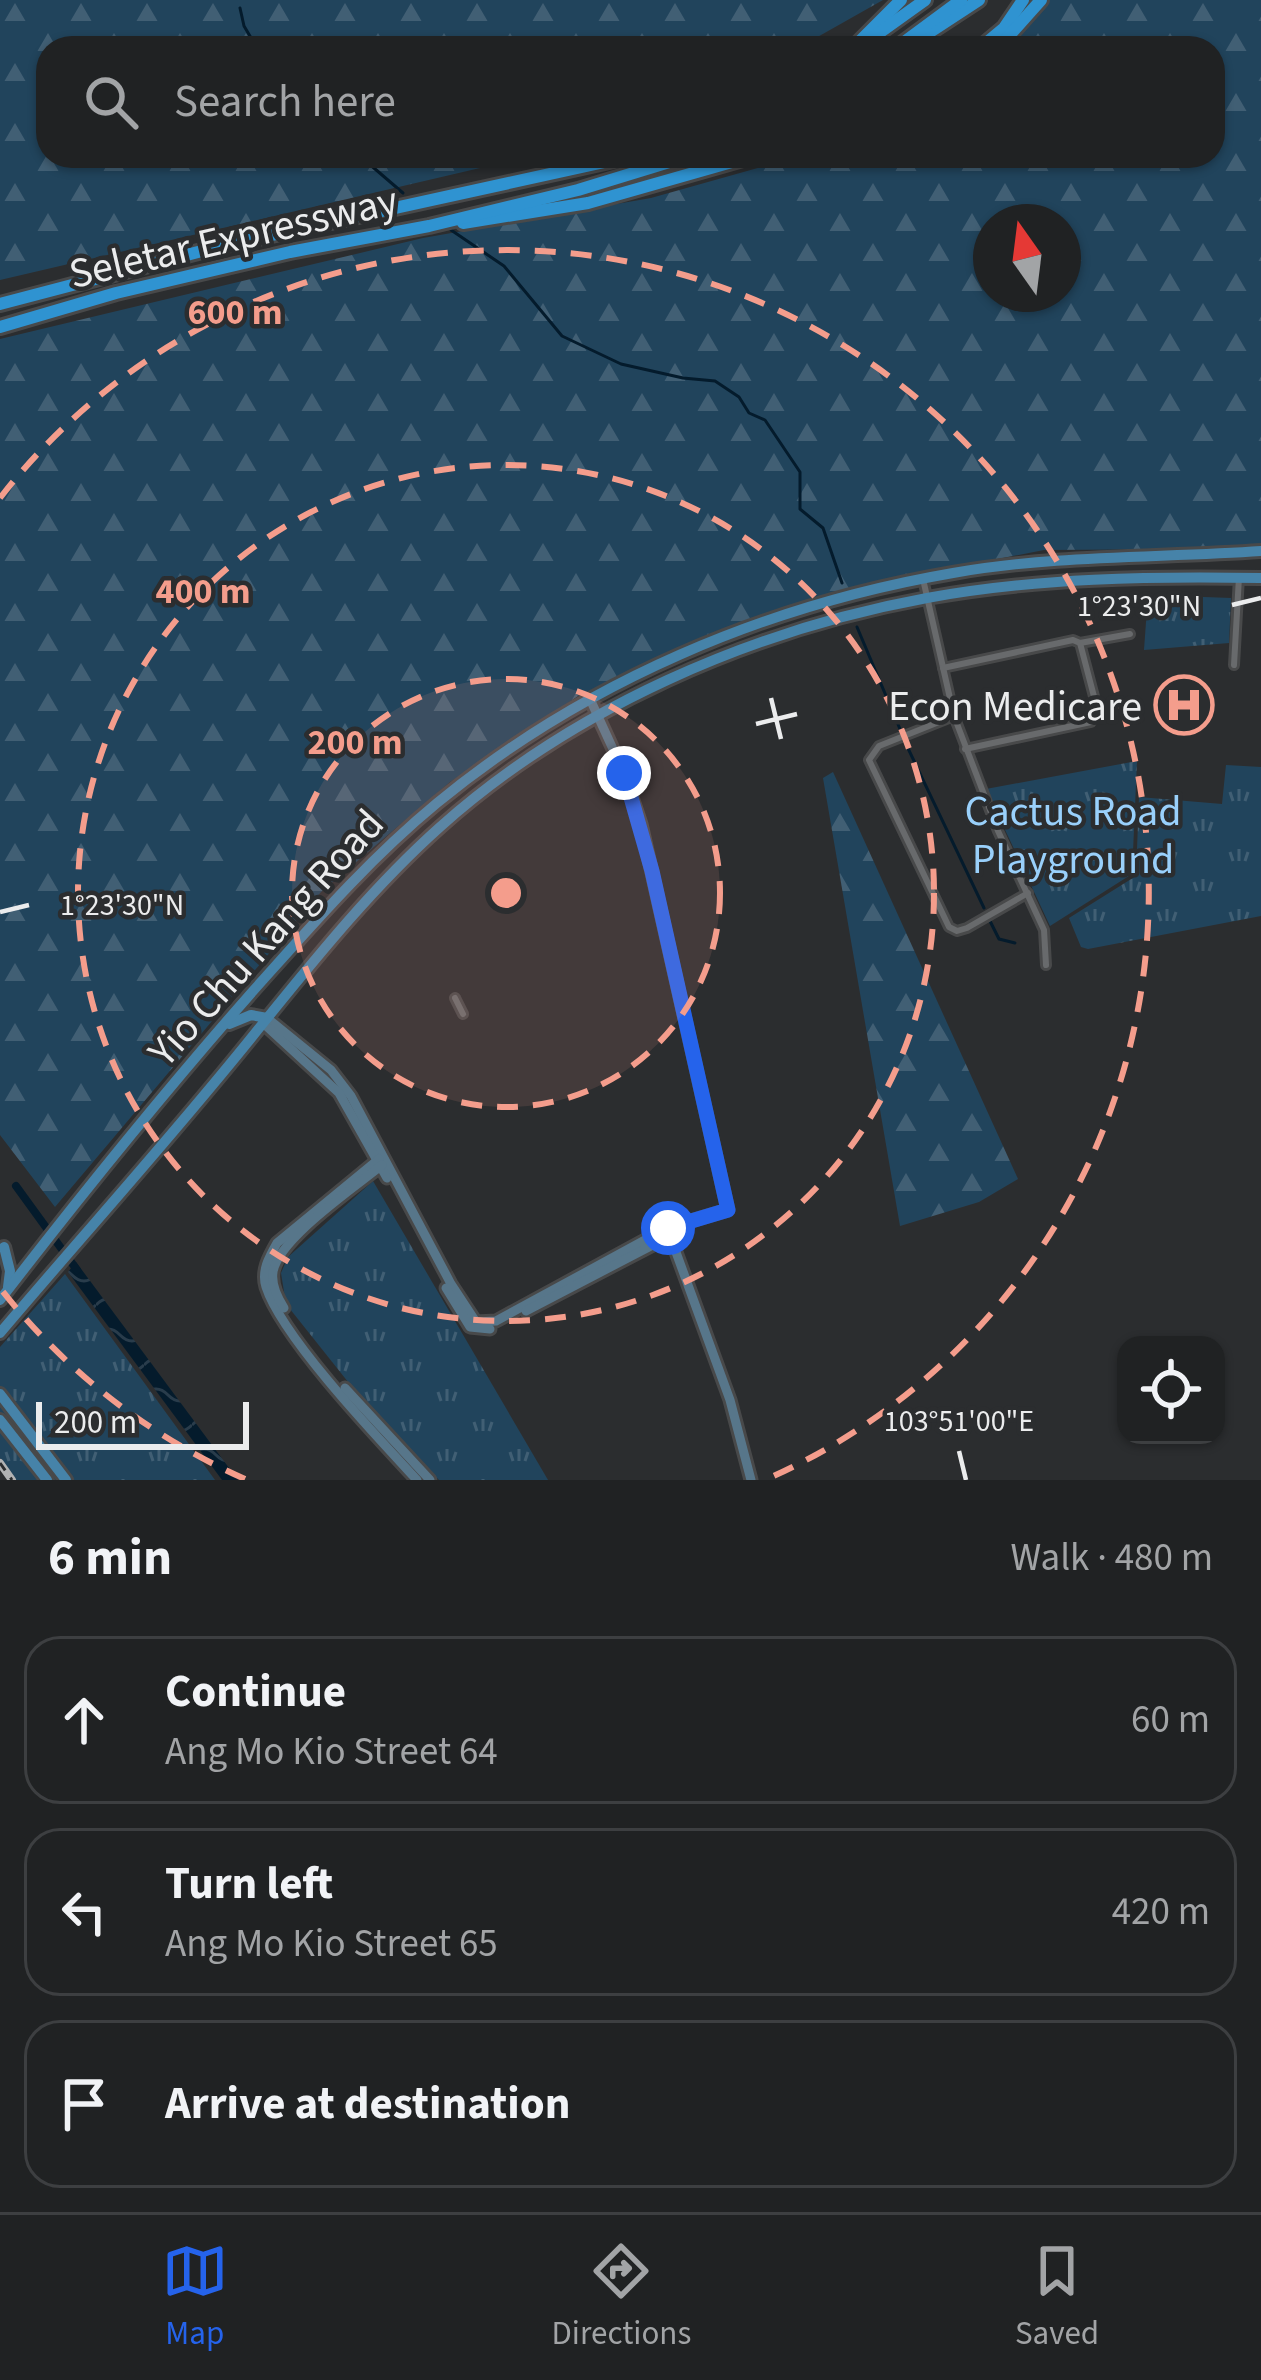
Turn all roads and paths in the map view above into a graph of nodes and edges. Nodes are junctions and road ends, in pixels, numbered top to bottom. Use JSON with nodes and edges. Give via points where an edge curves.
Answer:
{"nodes":[{"id":1,"x":901,"y":0,"type":"edge"},
{"id":2,"x":926,"y":0,"type":"edge"},
{"id":3,"x":961,"y":0,"type":"edge"},
{"id":4,"x":980,"y":0,"type":"edge"},
{"id":5,"x":1023,"y":0,"type":"edge"},
{"id":6,"x":1041,"y":0,"type":"edge"},
{"id":7,"x":863,"y":36,"type":"edge"},
{"id":8,"x":874,"y":36,"type":"edge"},
{"id":9,"x":915,"y":36,"type":"edge"},
{"id":10,"x":921,"y":36,"type":"edge"},
{"id":11,"x":994,"y":36,"type":"edge"},
{"id":12,"x":1009,"y":36,"type":"edge"},
{"id":13,"x":577,"y":168,"type":"edge"},
{"id":14,"x":650,"y":168,"type":"edge"},
{"id":15,"x":710,"y":168,"type":"edge"},
{"id":16,"x":429,"y":226,"type":"junction"},
{"id":17,"x":0,"y":304,"type":"edge"},
{"id":18,"x":0,"y":327,"type":"edge"},
{"id":19,"x":1261,"y":551,"type":"edge"},
{"id":20,"x":1169,"y":558,"type":"junction"},
{"id":21,"x":1175,"y":578,"type":"junction"},
{"id":22,"x":1239,"y":578,"type":"junction"},
{"id":23,"x":1261,"y":578,"type":"edge"},
{"id":24,"x":922,"y":579,"type":"junction"},
{"id":25,"x":927,"y":598,"type":"junction"},
{"id":26,"x":1130,"y":634,"type":"dead end"},
{"id":27,"x":1080,"y":644,"type":"junction"},
{"id":28,"x":1234,"y":665,"type":"dead end"},
{"id":29,"x":943,"y":668,"type":"junction"},
{"id":30,"x":590,"y":699,"type":"junction"},
{"id":31,"x":954,"y":716,"type":"junction"},
{"id":32,"x":599,"y":717,"type":"junction"},
{"id":33,"x":965,"y":749,"type":"junction"},
{"id":34,"x":1028,"y":893,"type":"junction"},
{"id":35,"x":1046,"y":964,"type":"dead end"},
{"id":36,"x":256,"y":987,"type":"junction"},
{"id":37,"x":455,"y":998,"type":"dead end"},
{"id":38,"x":464,"y":1014,"type":"dead end"},
{"id":39,"x":263,"y":1019,"type":"junction"},
{"id":40,"x":221,"y":1028,"type":"junction"},
{"id":41,"x":382,"y":1161,"type":"junction"},
{"id":42,"x":672,"y":1231,"type":"junction"},
{"id":43,"x":4,"y":1247,"type":"dead end"},
{"id":44,"x":4,"y":1295,"type":"edge"},
{"id":45,"x":0,"y":1333,"type":"edge"},
{"id":46,"x":0,"y":1394,"type":"edge"},
{"id":47,"x":0,"y":1420,"type":"edge"},
{"id":48,"x":47,"y":1480,"type":"edge"},
{"id":49,"x":66,"y":1480,"type":"edge"},
{"id":50,"x":417,"y":1480,"type":"edge"},
{"id":51,"x":430,"y":1480,"type":"edge"},
{"id":52,"x":752,"y":1480,"type":"edge"}],
"edges":[{"from":1,"to":7,"type":"highway"},
{"from":2,"to":8,"type":"highway"},
{"from":3,"to":9,"type":"highway"},
{"from":4,"to":10,"type":"highway"},
{"from":5,"to":11,"type":"highway"},
{"from":6,"to":12,"type":"highway"},
{"from":13,"to":17,"type":"highway","name":"Seletar Expressway"},
{"from":14,"to":16,"type":"highway","name":"Seletar Expressway"},
{"from":15,"to":16,"type":"highway","via":[[589,202]]},
{"from":16,"to":18,"type":"highway","name":"Seletar Expressway","via":[[228,266]]},
{"from":19,"to":20,"type":"main road","name":"Yio Chu Kang Road"},
{"from":20,"to":21,"type":"main road","via":[[1163,570]]},
{"from":20,"to":24,"type":"main road","name":"Yio Chu Kang Road","via":[[1046,562]]},
{"from":21,"to":22,"type":"main road","name":"Yio Chu Kang Road"},
{"from":21,"to":25,"type":"main road","name":"Yio Chu Kang Road"},
{"from":22,"to":23,"type":"main road","name":"Yio Chu Kang Road"},
{"from":22,"to":28,"type":"street"},
{"from":24,"to":25,"type":"street"},
{"from":24,"to":30,"type":"main road","name":"Yio Chu Kang Road","via":[[762,622]]},
{"from":25,"to":29,"type":"street"},
{"from":25,"to":32,"type":"main road","name":"Yio Chu Kang Road","via":[[786,634]]},
{"from":26,"to":27,"type":"street"},
{"from":27,"to":29,"type":"street"},
{"from":27,"to":33,"type":"street","via":[[1097,708],[1091,722]]},
{"from":29,"to":31,"type":"street"},
{"from":30,"to":32,"type":"street"},
{"from":30,"to":36,"type":"main road","name":"Yio Chu Kang Road","via":[[511,748],[385,848]]},
{"from":31,"to":33,"type":"street"},
{"from":31,"to":34,"type":"street","via":[[880,746],[869,760],[949,927],[967,928]]},
{"from":32,"to":39,"type":"main road","name":"Yio Chu Kang Road","via":[[441,826]]},
{"from":32,"to":42,"type":"street","via":[[641,824],[728,1210]]},
{"from":33,"to":34,"type":"street"},
{"from":34,"to":35,"type":"street"},
{"from":36,"to":39,"type":"main road"},
{"from":36,"to":40,"type":"main road","name":"Yio Chu Kang Road"},
{"from":37,"to":38,"type":"street"},
{"from":39,"to":40,"type":"main road"},
{"from":39,"to":41,"type":"street","via":[[339,1093]]},
{"from":39,"to":45,"type":"main road","name":"Yio Chu Kang Road"},
{"from":40,"to":44,"type":"main road","name":"Yio Chu Kang Road"},
{"from":41,"to":42,"type":"street","via":[[464,1322],[480,1330]]},
{"from":41,"to":50,"type":"street","via":[[277,1243],[265,1282],[307,1351]]},
{"from":41,"to":51,"type":"street","via":[[284,1247],[274,1287],[327,1367]]},
{"from":42,"to":52,"type":"street"},
{"from":43,"to":44,"type":"main road"},
{"from":46,"to":49,"type":"main road"},
{"from":47,"to":48,"type":"main road"}]}
